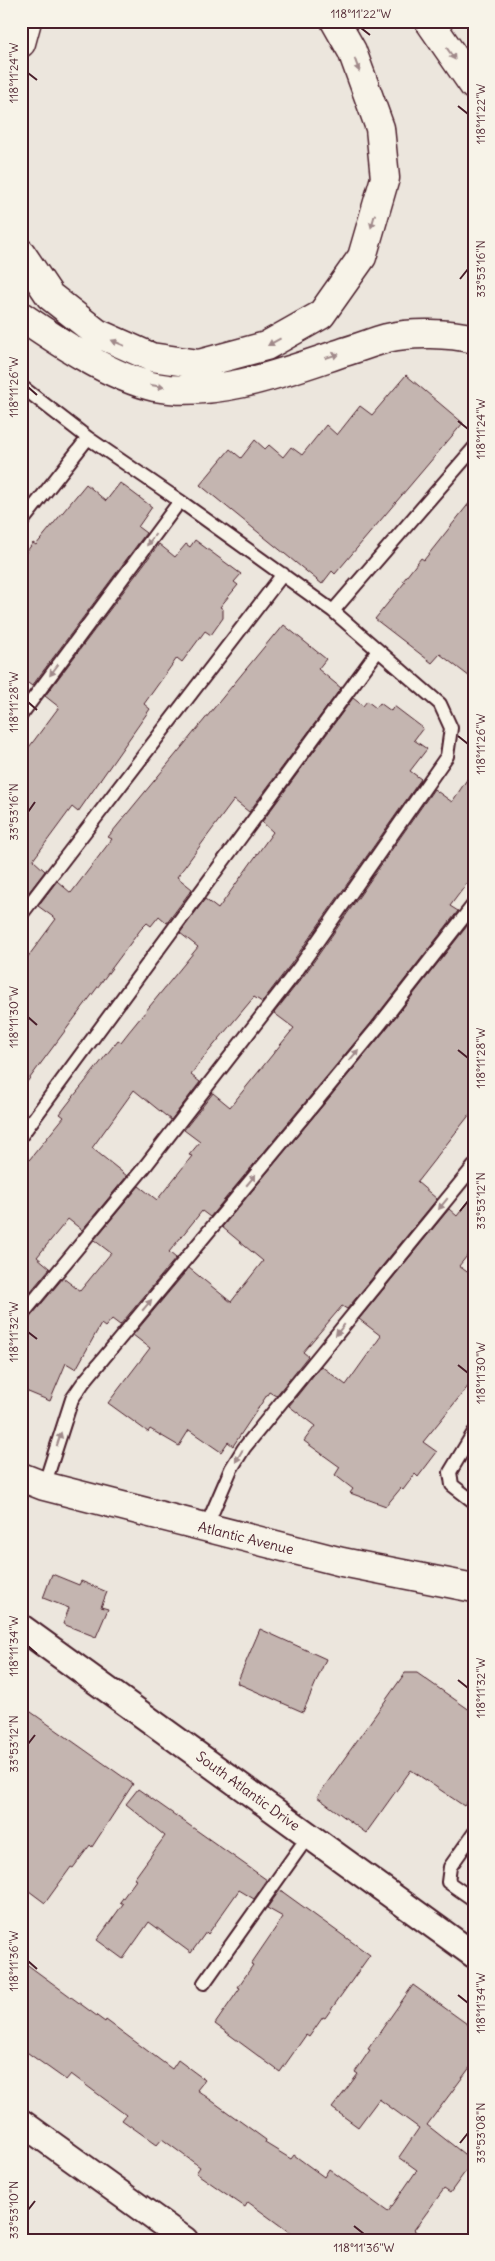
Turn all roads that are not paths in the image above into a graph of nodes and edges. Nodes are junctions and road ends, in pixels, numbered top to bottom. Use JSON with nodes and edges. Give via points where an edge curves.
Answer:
{"nodes":[{"id":1,"x":27,"y":21,"type":"edge"},
{"id":2,"x":335,"y":21,"type":"edge"},
{"id":3,"x":429,"y":21,"type":"edge"},
{"id":4,"x":21,"y":43,"type":"edge"},
{"id":5,"x":474,"y":86,"type":"edge"},
{"id":6,"x":21,"y":253,"type":"edge"},
{"id":7,"x":21,"y":316,"type":"edge"},
{"id":8,"x":474,"y":340,"type":"edge"},
{"id":9,"x":21,"y":386,"type":"edge"},
{"id":10,"x":88,"y":438,"type":"junction"},
{"id":11,"x":474,"y":448,"type":"edge"},
{"id":12,"x":180,"y":501,"type":"junction"},
{"id":13,"x":21,"y":523,"type":"edge"},
{"id":14,"x":283,"y":574,"type":"junction"},
{"id":15,"x":333,"y":611,"type":"junction"},
{"id":16,"x":377,"y":652,"type":"junction"},
{"id":17,"x":21,"y":715,"type":"edge"},
{"id":18,"x":474,"y":904,"type":"edge"},
{"id":19,"x":21,"y":915,"type":"edge"},
{"id":20,"x":21,"y":1136,"type":"edge"},
{"id":21,"x":474,"y":1166,"type":"edge"},
{"id":22,"x":21,"y":1316,"type":"edge"},
{"id":23,"x":474,"y":1432,"type":"edge"},
{"id":24,"x":32,"y":1481,"type":"edge"},
{"id":25,"x":474,"y":1502,"type":"edge"},
{"id":26,"x":206,"y":1527,"type":"junction"},
{"id":27,"x":474,"y":1588,"type":"edge"},
{"id":28,"x":21,"y":1627,"type":"edge"},
{"id":29,"x":474,"y":1833,"type":"edge"},
{"id":30,"x":309,"y":1835,"type":"junction"},
{"id":31,"x":474,"y":1900,"type":"edge"},
{"id":32,"x":474,"y":1955,"type":"edge"},
{"id":33,"x":204,"y":1983,"type":"dead end"},
{"id":34,"x":21,"y":2122,"type":"edge"},
{"id":35,"x":185,"y":2240,"type":"edge"}],
"edges":[{"from":1,"to":4,"type":"main road"},
{"from":2,"to":6,"type":"main road","one_way":true,"via":[[352,51],[380,128],[385,178],[362,257],[321,315],[266,346],[199,364],[151,357],[97,333],[50,296]]},
{"from":3,"to":5,"type":"main road","one_way":true},
{"from":7,"to":8,"type":"main road","one_way":true,"via":[[115,372],[155,387],[208,389],[275,376],[388,338],[453,334]]},
{"from":9,"to":10,"type":"lane"},
{"from":10,"to":12,"type":"lane"},
{"from":10,"to":13,"type":"lane"},
{"from":11,"to":15,"type":"lane"},
{"from":12,"to":14,"type":"lane"},
{"from":12,"to":17,"type":"lane","one_way":true},
{"from":14,"to":15,"type":"lane"},
{"from":14,"to":19,"type":"lane"},
{"from":15,"to":16,"type":"lane"},
{"from":16,"to":20,"type":"lane"},
{"from":16,"to":22,"type":"lane","via":[[440,704],[450,728],[447,756],[298,969],[143,1169]]},
{"from":24,"to":18,"type":"lane","one_way":true,"via":[[82,1383],[377,1028]]},
{"from":21,"to":26,"type":"lane","one_way":true,"via":[[244,1448],[231,1469]]},
{"from":23,"to":25,"type":"lane","via":[[450,1472],[452,1484]]},
{"from":24,"to":26,"type":"main road","name":"Atlantic Avenue"},
{"from":26,"to":27,"type":"main road","name":"Atlantic Avenue","via":[[342,1562]]},
{"from":28,"to":30,"type":"street","name":"South Atlantic Drive"},
{"from":29,"to":31,"type":"lane","via":[[450,1867],[448,1882]]},
{"from":30,"to":32,"type":"street","name":"South Atlantic Drive"},
{"from":30,"to":33,"type":"lane"},
{"from":34,"to":35,"type":"street"}]}
